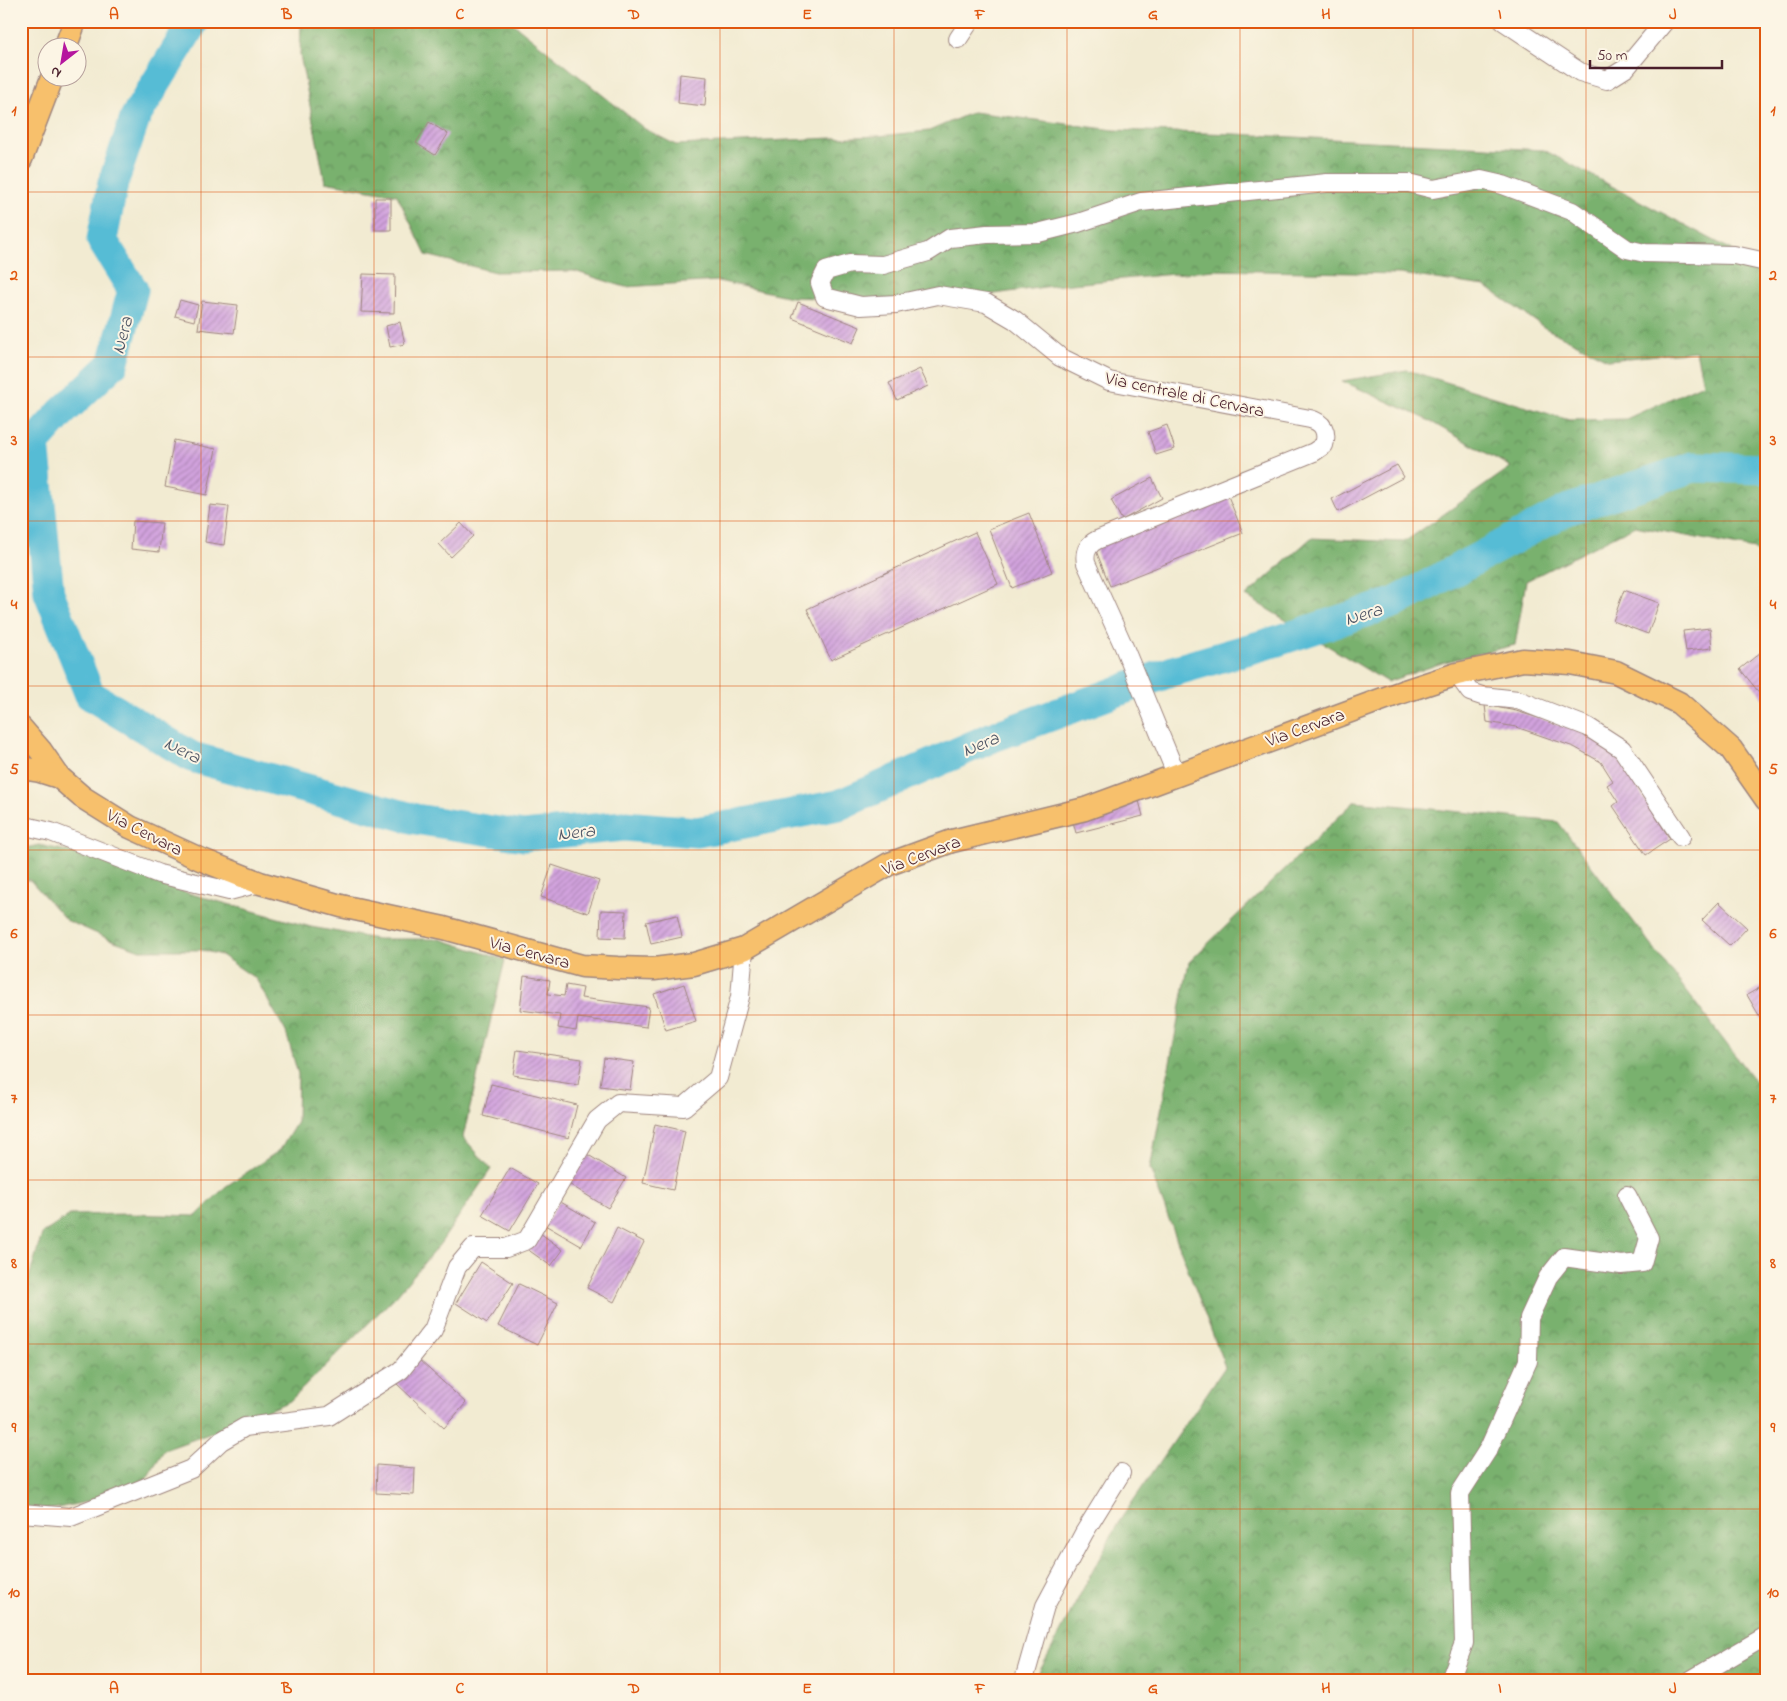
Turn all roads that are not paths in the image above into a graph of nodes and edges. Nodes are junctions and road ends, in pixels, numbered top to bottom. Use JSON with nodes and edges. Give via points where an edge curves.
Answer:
{"nodes":[{"id":1,"x":75,"y":21,"type":"edge"},
{"id":2,"x":970,"y":21,"type":"edge"},
{"id":3,"x":1503,"y":21,"type":"edge"},
{"id":4,"x":1665,"y":21,"type":"edge"},
{"id":5,"x":69,"y":38,"type":"edge"},
{"id":6,"x":958,"y":39,"type":"dead end"},
{"id":7,"x":48,"y":88,"type":"edge"},
{"id":8,"x":21,"y":159,"type":"edge"},
{"id":9,"x":1766,"y":262,"type":"edge"},
{"id":10,"x":1457,"y":674,"type":"junction"},
{"id":11,"x":21,"y":728,"type":"edge"},
{"id":12,"x":21,"y":768,"type":"edge"},
{"id":13,"x":1177,"y":776,"type":"junction"},
{"id":14,"x":59,"y":777,"type":"junction"},
{"id":15,"x":1766,"y":799,"type":"edge"},
{"id":16,"x":21,"y":825,"type":"edge"},
{"id":17,"x":1681,"y":837,"type":"dead end"},
{"id":18,"x":260,"y":883,"type":"junction"},
{"id":19,"x":744,"y":949,"type":"junction"},
{"id":20,"x":1627,"y":1195,"type":"dead end"},
{"id":21,"x":1121,"y":1472,"type":"dead end"},
{"id":22,"x":21,"y":1513,"type":"edge"},
{"id":23,"x":1766,"y":1636,"type":"edge"},
{"id":24,"x":1024,"y":1680,"type":"edge"},
{"id":25,"x":1450,"y":1680,"type":"edge"},
{"id":26,"x":1691,"y":1680,"type":"edge"}],
"edges":[{"from":1,"to":5,"type":"main road"},
{"from":2,"to":6,"type":"street"},
{"from":3,"to":4,"type":"street","via":[[1580,72],[1607,80],[1626,68]]},
{"from":7,"to":8,"type":"main road"},
{"from":9,"to":13,"type":"street","name":"Via centrale di Cervara","via":[[1734,255],[1645,253],[1626,249],[1572,210],[1503,184],[1481,180],[1433,188],[1409,183],[1327,183],[1141,202],[1038,233],[950,238],[928,252],[883,265],[850,264],[826,271],[820,283],[825,297],[861,306],[896,304],[938,295],[986,303],[1014,320],[1060,357],[1109,381],[1320,423],[1326,433],[1320,449],[1096,540],[1088,547],[1086,563]]},
{"from":10,"to":13,"type":"main road","name":"Via Cervara"},
{"from":10,"to":15,"type":"main road","name":"Via Cervara","via":[[1523,660],[1570,663],[1616,672],[1679,703],[1730,749]]},
{"from":10,"to":17,"type":"street","via":[[1470,692],[1527,703],[1588,727],[1622,749]]},
{"from":11,"to":14,"type":"main road","name":"Via Cervara"},
{"from":12,"to":14,"type":"main road","name":"Via Cervara"},
{"from":13,"to":19,"type":"main road","name":"Via Cervara","via":[[1085,809],[952,841],[890,864]]},
{"from":14,"to":18,"type":"main road","name":"Via Cervara","via":[[82,797],[130,827]]},
{"from":16,"to":18,"type":"street","via":[[52,832],[159,874],[229,891]]},
{"from":18,"to":19,"type":"main road","name":"Via Cervara","via":[[582,966],[654,969],[694,964]]},
{"from":19,"to":22,"type":"street","via":[[740,997],[718,1078],[684,1107],[618,1103],[597,1120],[527,1240],[506,1248],[473,1248],[457,1267],[433,1330],[401,1370],[329,1416],[246,1426],[221,1441],[191,1469],[71,1517]]},
{"from":20,"to":25,"type":"street","via":[[1649,1238],[1642,1263],[1564,1258],[1548,1277],[1529,1318],[1528,1361],[1489,1448],[1460,1493],[1464,1644]]},
{"from":21,"to":24,"type":"street","via":[[1045,1606]]},
{"from":23,"to":26,"type":"street"}]}
